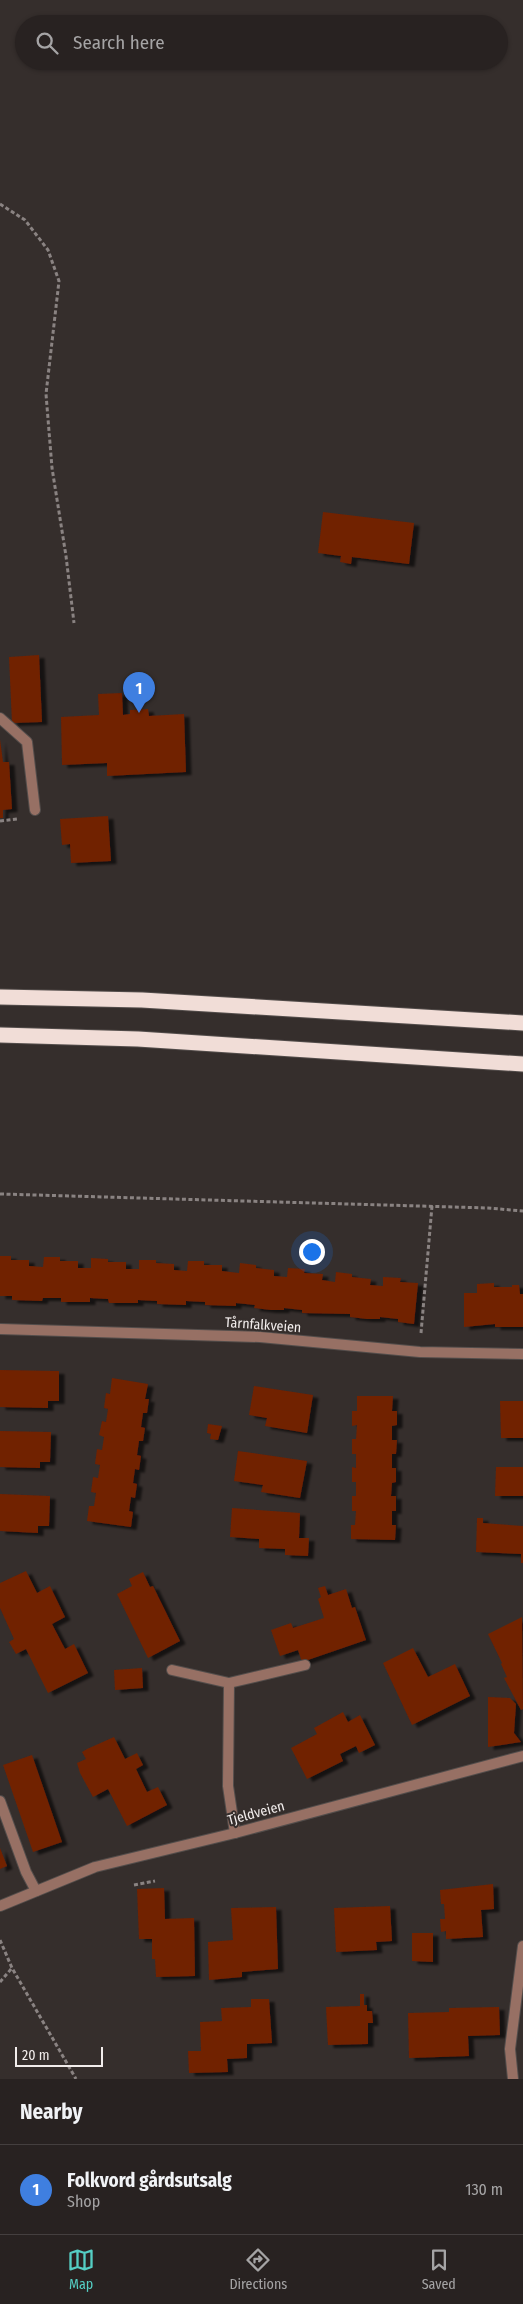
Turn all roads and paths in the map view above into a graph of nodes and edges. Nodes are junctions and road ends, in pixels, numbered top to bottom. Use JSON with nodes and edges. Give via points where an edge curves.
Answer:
{"nodes":[{"id":1,"x":0,"y":204,"type":"edge"},
{"id":2,"x":74,"y":623,"type":"dead end"},
{"id":3,"x":0,"y":718,"type":"edge"},
{"id":4,"x":35,"y":810,"type":"dead end"},
{"id":5,"x":0,"y":996,"type":"edge"},
{"id":6,"x":523,"y":1023,"type":"edge"},
{"id":7,"x":0,"y":1035,"type":"edge"},
{"id":8,"x":523,"y":1064,"type":"edge"},
{"id":9,"x":0,"y":1194,"type":"edge"},
{"id":10,"x":432,"y":1206,"type":"junction"},
{"id":11,"x":523,"y":1211,"type":"edge"},
{"id":12,"x":0,"y":1329,"type":"edge"},
{"id":13,"x":420,"y":1352,"type":"junction"},
{"id":14,"x":523,"y":1354,"type":"edge"},
{"id":15,"x":306,"y":1665,"type":"dead end"},
{"id":16,"x":172,"y":1670,"type":"dead end"},
{"id":17,"x":229,"y":1683,"type":"junction"},
{"id":18,"x":523,"y":1756,"type":"edge"},
{"id":19,"x":0,"y":1801,"type":"edge"},
{"id":20,"x":235,"y":1832,"type":"junction"},
{"id":21,"x":155,"y":1881,"type":"dead end"},
{"id":22,"x":134,"y":1886,"type":"dead end"},
{"id":23,"x":36,"y":1891,"type":"junction"},
{"id":24,"x":0,"y":1906,"type":"edge"},
{"id":25,"x":0,"y":1940,"type":"edge"},
{"id":26,"x":523,"y":1946,"type":"edge"},
{"id":27,"x":12,"y":1968,"type":"junction"},
{"id":28,"x":0,"y":1982,"type":"edge"},
{"id":29,"x":76,"y":2079,"type":"edge"},
{"id":30,"x":513,"y":2079,"type":"edge"}],
"edges":[{"from":1,"to":2,"type":"path","via":[[25,220],[48,250],[58,281],[46,394],[52,468]]},
{"from":3,"to":4,"type":"street","via":[[27,742]]},
{"from":5,"to":6,"type":"highway","via":[[142,1000]]},
{"from":7,"to":8,"type":"highway","via":[[138,1039]]},
{"from":9,"to":10,"type":"path"},
{"from":10,"to":11,"type":"path"},
{"from":10,"to":13,"type":"path"},
{"from":12,"to":13,"type":"street","name":"Tårnfalkveien","via":[[260,1337]]},
{"from":13,"to":14,"type":"street","name":"Tårnfalkveien"},
{"from":15,"to":17,"type":"street"},
{"from":16,"to":17,"type":"street"},
{"from":17,"to":20,"type":"street","via":[[228,1786]]},
{"from":18,"to":20,"type":"street","name":"Tjeldveien"},
{"from":19,"to":23,"type":"street"},
{"from":20,"to":23,"type":"street","name":"Tjeldveien","via":[[95,1867]]},
{"from":21,"to":22,"type":"path"},
{"from":23,"to":24,"type":"street","name":"Tjeldveien"},
{"from":25,"to":27,"type":"path"},
{"from":26,"to":30,"type":"street","via":[[510,2049]]},
{"from":27,"to":28,"type":"path"},
{"from":27,"to":29,"type":"path"}]}
